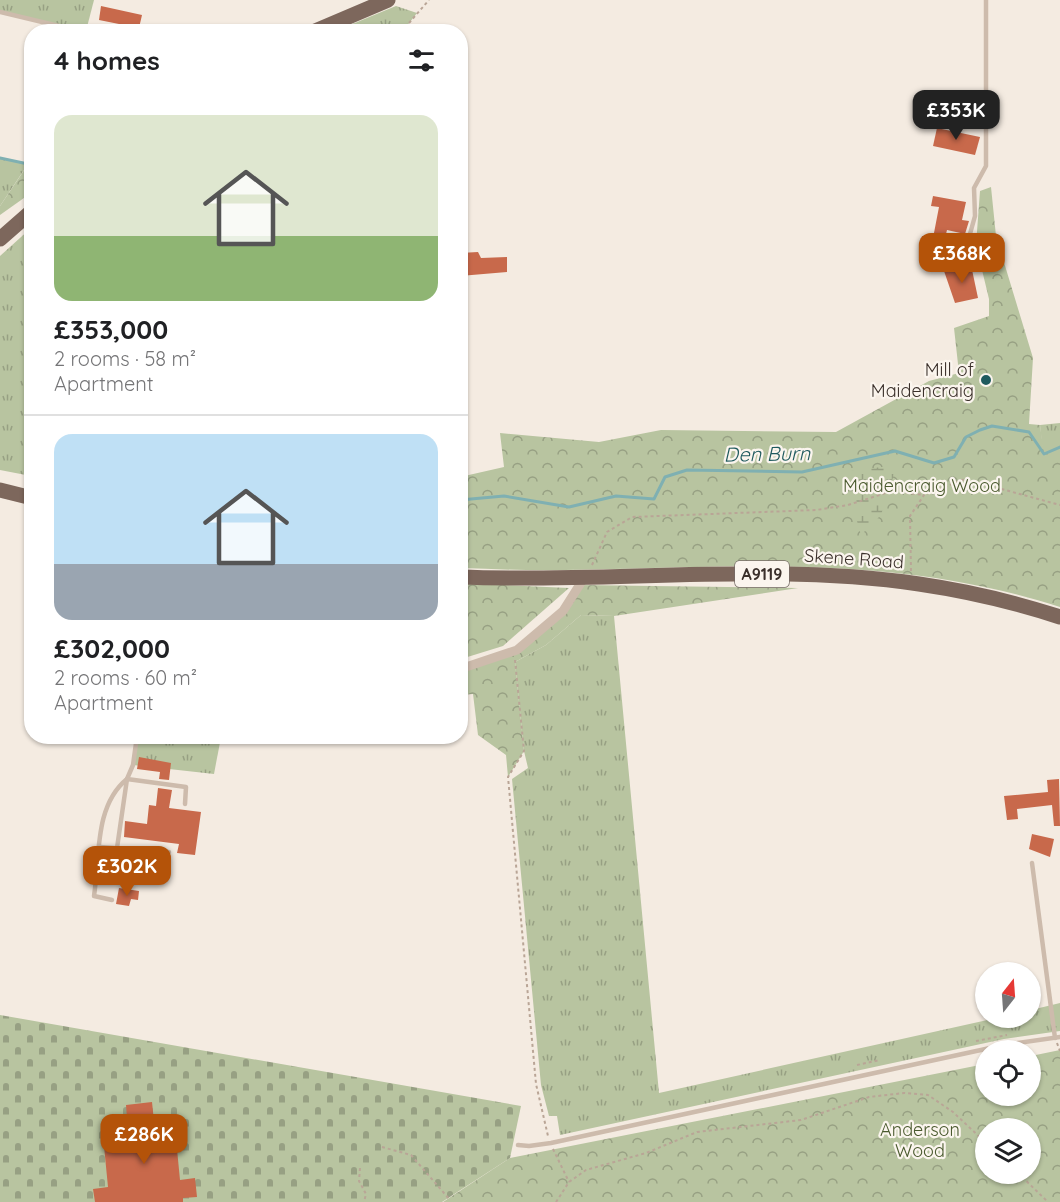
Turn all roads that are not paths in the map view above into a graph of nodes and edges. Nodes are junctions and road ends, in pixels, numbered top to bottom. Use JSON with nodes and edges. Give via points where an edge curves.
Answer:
{"nodes":[{"id":1,"x":388,"y":0,"type":"edge"},
{"id":2,"x":986,"y":0,"type":"edge"},
{"id":3,"x":0,"y":12,"type":"edge"},
{"id":4,"x":50,"y":24,"type":"edge"},
{"id":5,"x":332,"y":24,"type":"edge"},
{"id":6,"x":24,"y":218,"type":"edge"},
{"id":7,"x":0,"y":239,"type":"edge"},
{"id":8,"x":968,"y":241,"type":"dead end"},
{"id":9,"x":0,"y":490,"type":"edge"},
{"id":10,"x":24,"y":496,"type":"edge"},
{"id":11,"x":587,"y":574,"type":"junction"},
{"id":12,"x":468,"y":577,"type":"edge"},
{"id":13,"x":1060,"y":617,"type":"edge"},
{"id":14,"x":468,"y":666,"type":"edge"},
{"id":15,"x":135,"y":744,"type":"edge"},
{"id":16,"x":127,"y":779,"type":"junction"},
{"id":17,"x":185,"y":804,"type":"dead end"},
{"id":18,"x":100,"y":847,"type":"junction"},
{"id":19,"x":117,"y":848,"type":"junction"},
{"id":20,"x":169,"y":852,"type":"dead end"},
{"id":21,"x":1032,"y":863,"type":"dead end"},
{"id":22,"x":112,"y":900,"type":"dead end"},
{"id":23,"x":1058,"y":1038,"type":"edge"},
{"id":24,"x":518,"y":1145,"type":"dead end"}],
"edges":[{"from":1,"to":5,"type":"main road"},
{"from":2,"to":8,"type":"lane","via":[[986,166],[974,188],[975,216]]},
{"from":3,"to":4,"type":"lane"},
{"from":6,"to":7,"type":"main road"},
{"from":9,"to":10,"type":"main road"},
{"from":11,"to":12,"type":"main road","name":"Skene Road","number":"A9119"},
{"from":11,"to":13,"type":"main road","name":"Skene Road","number":"A9119","via":[[829,576],[918,583]]},
{"from":11,"to":14,"type":"street","via":[[563,611],[514,651]]},
{"from":15,"to":16,"type":"lane"},
{"from":16,"to":17,"type":"lane","via":[[186,787]]},
{"from":16,"to":18,"type":"lane","via":[[109,799]]},
{"from":16,"to":19,"type":"lane"},
{"from":18,"to":19,"type":"lane"},
{"from":18,"to":22,"type":"lane","via":[[94,896]]},
{"from":19,"to":20,"type":"lane"},
{"from":21,"to":23,"type":"lane"},
{"from":23,"to":24,"type":"lane","via":[[1004,1045],[550,1143]]}]}
